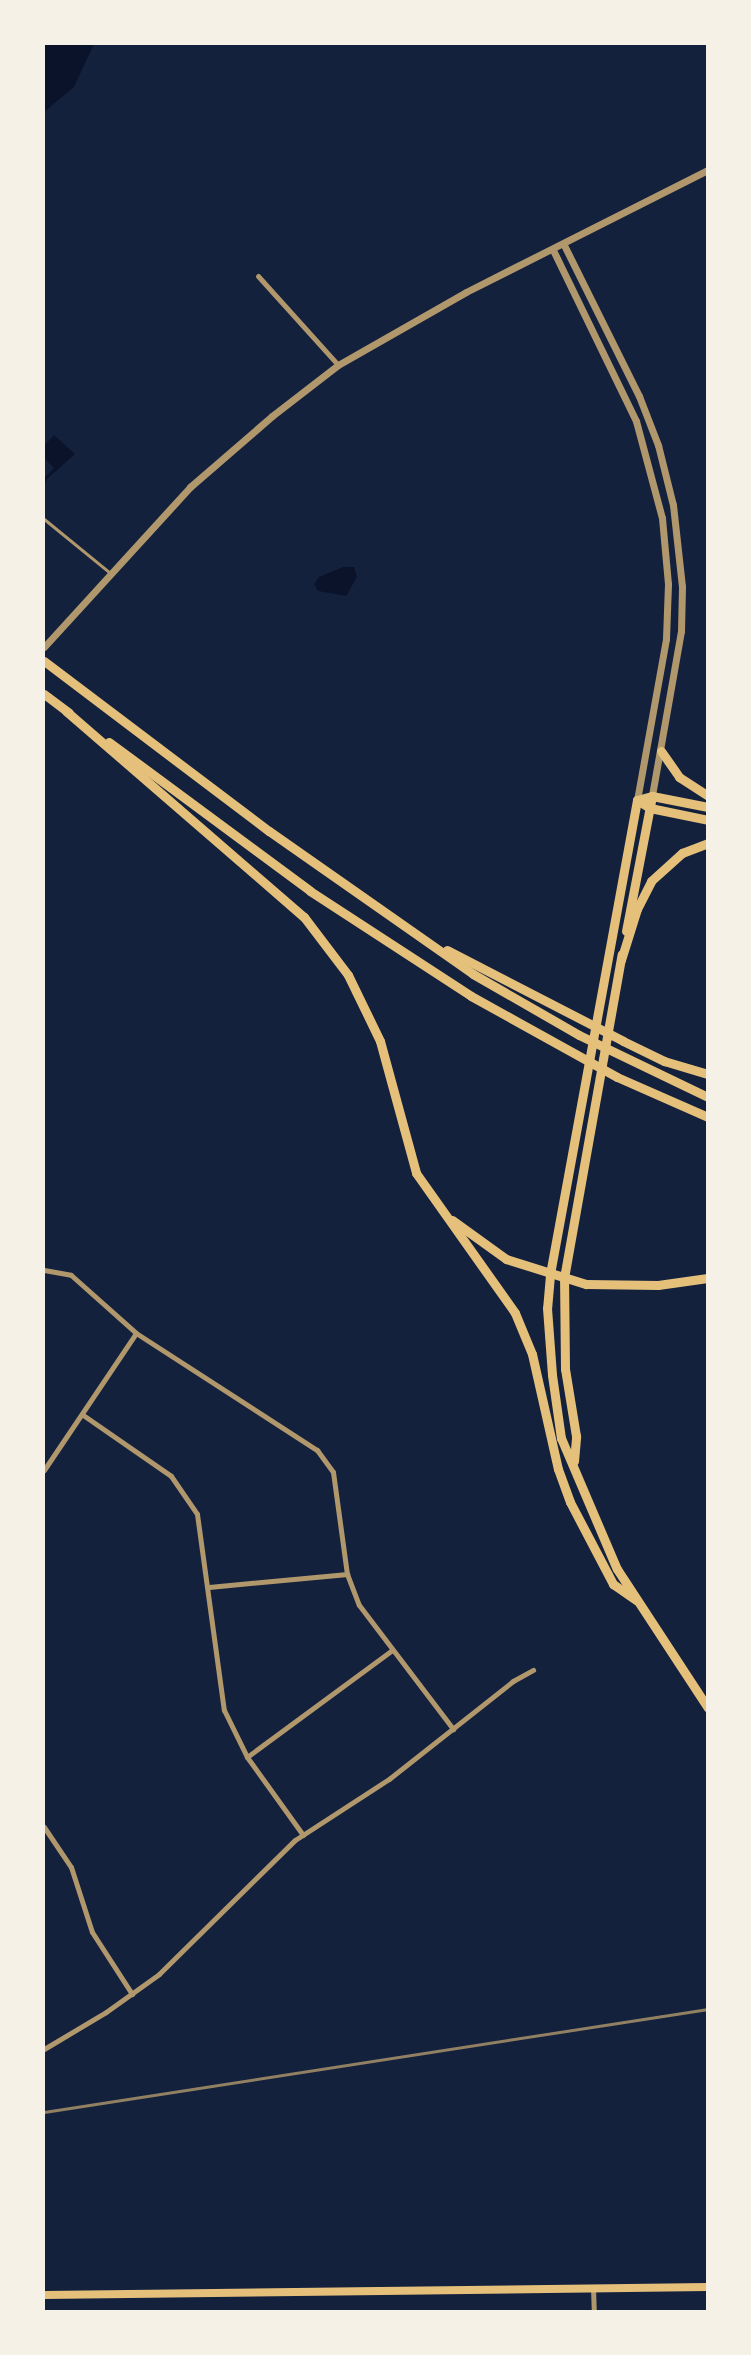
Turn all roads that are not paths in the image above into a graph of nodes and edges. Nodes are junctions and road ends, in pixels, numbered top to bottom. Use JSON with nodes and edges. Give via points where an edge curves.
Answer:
{"nodes":[{"id":1,"x":708,"y":170,"type":"edge"},
{"id":2,"x":564,"y":245,"type":"junction"},
{"id":3,"x":553,"y":250,"type":"junction"},
{"id":4,"x":258,"y":276,"type":"dead end"},
{"id":5,"x":338,"y":364,"type":"junction"},
{"id":6,"x":44,"y":519,"type":"edge"},
{"id":7,"x":109,"y":572,"type":"junction"},
{"id":8,"x":44,"y":647,"type":"edge"},
{"id":9,"x":44,"y":661,"type":"edge"},
{"id":10,"x":46,"y":696,"type":"edge"},
{"id":11,"x":66,"y":711,"type":"junction"},
{"id":12,"x":661,"y":752,"type":"junction"},
{"id":13,"x":652,"y":796,"type":"junction"},
{"id":14,"x":708,"y":796,"type":"edge"},
{"id":15,"x":638,"y":800,"type":"junction"},
{"id":16,"x":708,"y":807,"type":"edge"},
{"id":17,"x":650,"y":808,"type":"junction"},
{"id":18,"x":708,"y":820,"type":"edge"},
{"id":19,"x":708,"y":843,"type":"edge"},
{"id":20,"x":423,"y":939,"type":"junction"},
{"id":21,"x":621,"y":960,"type":"junction"},
{"id":22,"x":708,"y":1074,"type":"edge"},
{"id":23,"x":708,"y":1097,"type":"edge"},
{"id":24,"x":708,"y":1117,"type":"edge"},
{"id":25,"x":441,"y":1212,"type":"junction"},
{"id":26,"x":44,"y":1269,"type":"edge"},
{"id":27,"x":549,"y":1275,"type":"junction"},
{"id":28,"x":564,"y":1278,"type":"junction"},
{"id":29,"x":708,"y":1278,"type":"edge"},
{"id":30,"x":136,"y":1333,"type":"junction"},
{"id":31,"x":83,"y":1415,"type":"junction"},
{"id":32,"x":574,"y":1461,"type":"junction"},
{"id":33,"x":44,"y":1470,"type":"edge"},
{"id":34,"x":347,"y":1574,"type":"junction"},
{"id":35,"x":209,"y":1587,"type":"junction"},
{"id":36,"x":637,"y":1601,"type":"junction"},
{"id":37,"x":392,"y":1650,"type":"junction"},
{"id":38,"x":533,"y":1670,"type":"dead end"},
{"id":39,"x":708,"y":1708,"type":"edge"},
{"id":40,"x":453,"y":1729,"type":"junction"},
{"id":41,"x":247,"y":1757,"type":"junction"},
{"id":42,"x":44,"y":1827,"type":"edge"},
{"id":43,"x":303,"y":1835,"type":"junction"},
{"id":44,"x":132,"y":1994,"type":"junction"},
{"id":45,"x":44,"y":2049,"type":"edge"},
{"id":46,"x":708,"y":2287,"type":"edge"},
{"id":47,"x":593,"y":2288,"type":"junction"},
{"id":48,"x":44,"y":2295,"type":"edge"},
{"id":49,"x":594,"y":2312,"type":"edge"}],
"edges":[{"from":1,"to":2,"type":"street"},
{"from":2,"to":3,"type":"street"},
{"from":2,"to":12,"type":"street","via":[[639,396],[658,445],[673,505],[682,587],[681,631]]},
{"from":3,"to":5,"type":"street","via":[[456,298]]},
{"from":3,"to":15,"type":"street","via":[[636,421],[662,518],[668,584],[666,639]]},
{"from":4,"to":5,"type":"street"},
{"from":5,"to":7,"type":"street","via":[[223,457]]},
{"from":6,"to":7,"type":"lane"},
{"from":7,"to":8,"type":"street"},
{"from":9,"to":20,"type":"highway","via":[[269,831]]},
{"from":10,"to":11,"type":"highway"},
{"from":11,"to":24,"type":"highway","via":[[310,891],[471,996],[617,1077]]},
{"from":11,"to":25,"type":"highway","via":[[304,917],[336,956],[376,1031],[391,1073],[416,1173]]},
{"from":12,"to":13,"type":"street"},
{"from":12,"to":14,"type":"highway","via":[[678,777]]},
{"from":13,"to":15,"type":"highway"},
{"from":13,"to":16,"type":"highway"},
{"from":13,"to":17,"type":"highway"},
{"from":15,"to":17,"type":"highway"},
{"from":15,"to":27,"type":"highway"},
{"from":17,"to":18,"type":"highway"},
{"from":17,"to":21,"type":"highway"},
{"from":19,"to":21,"type":"highway","via":[[682,853],[651,881],[637,909]]},
{"from":20,"to":22,"type":"highway","via":[[664,1061]]},
{"from":20,"to":23,"type":"highway","via":[[472,974],[579,1035]]},
{"from":21,"to":28,"type":"highway"},
{"from":25,"to":27,"type":"highway","via":[[506,1259]]},
{"from":25,"to":36,"type":"highway","via":[[515,1313],[531,1354],[558,1469],[570,1502],[613,1584]]},
{"from":26,"to":30,"type":"street","via":[[60,1271],[82,1283]]},
{"from":27,"to":28,"type":"highway"},
{"from":27,"to":32,"type":"highway","via":[[552,1376],[561,1438]]},
{"from":28,"to":29,"type":"highway","via":[[635,1286]]},
{"from":28,"to":32,"type":"highway","via":[[565,1369],[576,1436]]},
{"from":30,"to":31,"type":"street"},
{"from":30,"to":34,"type":"street","via":[[317,1450],[333,1472]]},
{"from":31,"to":33,"type":"street"},
{"from":31,"to":35,"type":"street","via":[[150,1460],[183,1489],[197,1514]]},
{"from":32,"to":36,"type":"highway","via":[[592,1516]]},
{"from":34,"to":35,"type":"street"},
{"from":34,"to":37,"type":"street","via":[[359,1605]]},
{"from":35,"to":41,"type":"street","via":[[224,1710]]},
{"from":36,"to":39,"type":"highway"},
{"from":37,"to":40,"type":"street"},
{"from":37,"to":41,"type":"street"},
{"from":38,"to":40,"type":"street","via":[[513,1681]]},
{"from":40,"to":43,"type":"street","via":[[389,1779]]},
{"from":41,"to":43,"type":"street"},
{"from":42,"to":44,"type":"street","via":[[71,1867],[92,1932]]},
{"from":43,"to":44,"type":"street","via":[[261,1870],[176,1960]]},
{"from":44,"to":45,"type":"street"},
{"from":46,"to":47,"type":"main road"},
{"from":47,"to":48,"type":"main road"},
{"from":47,"to":49,"type":"street"}]}
